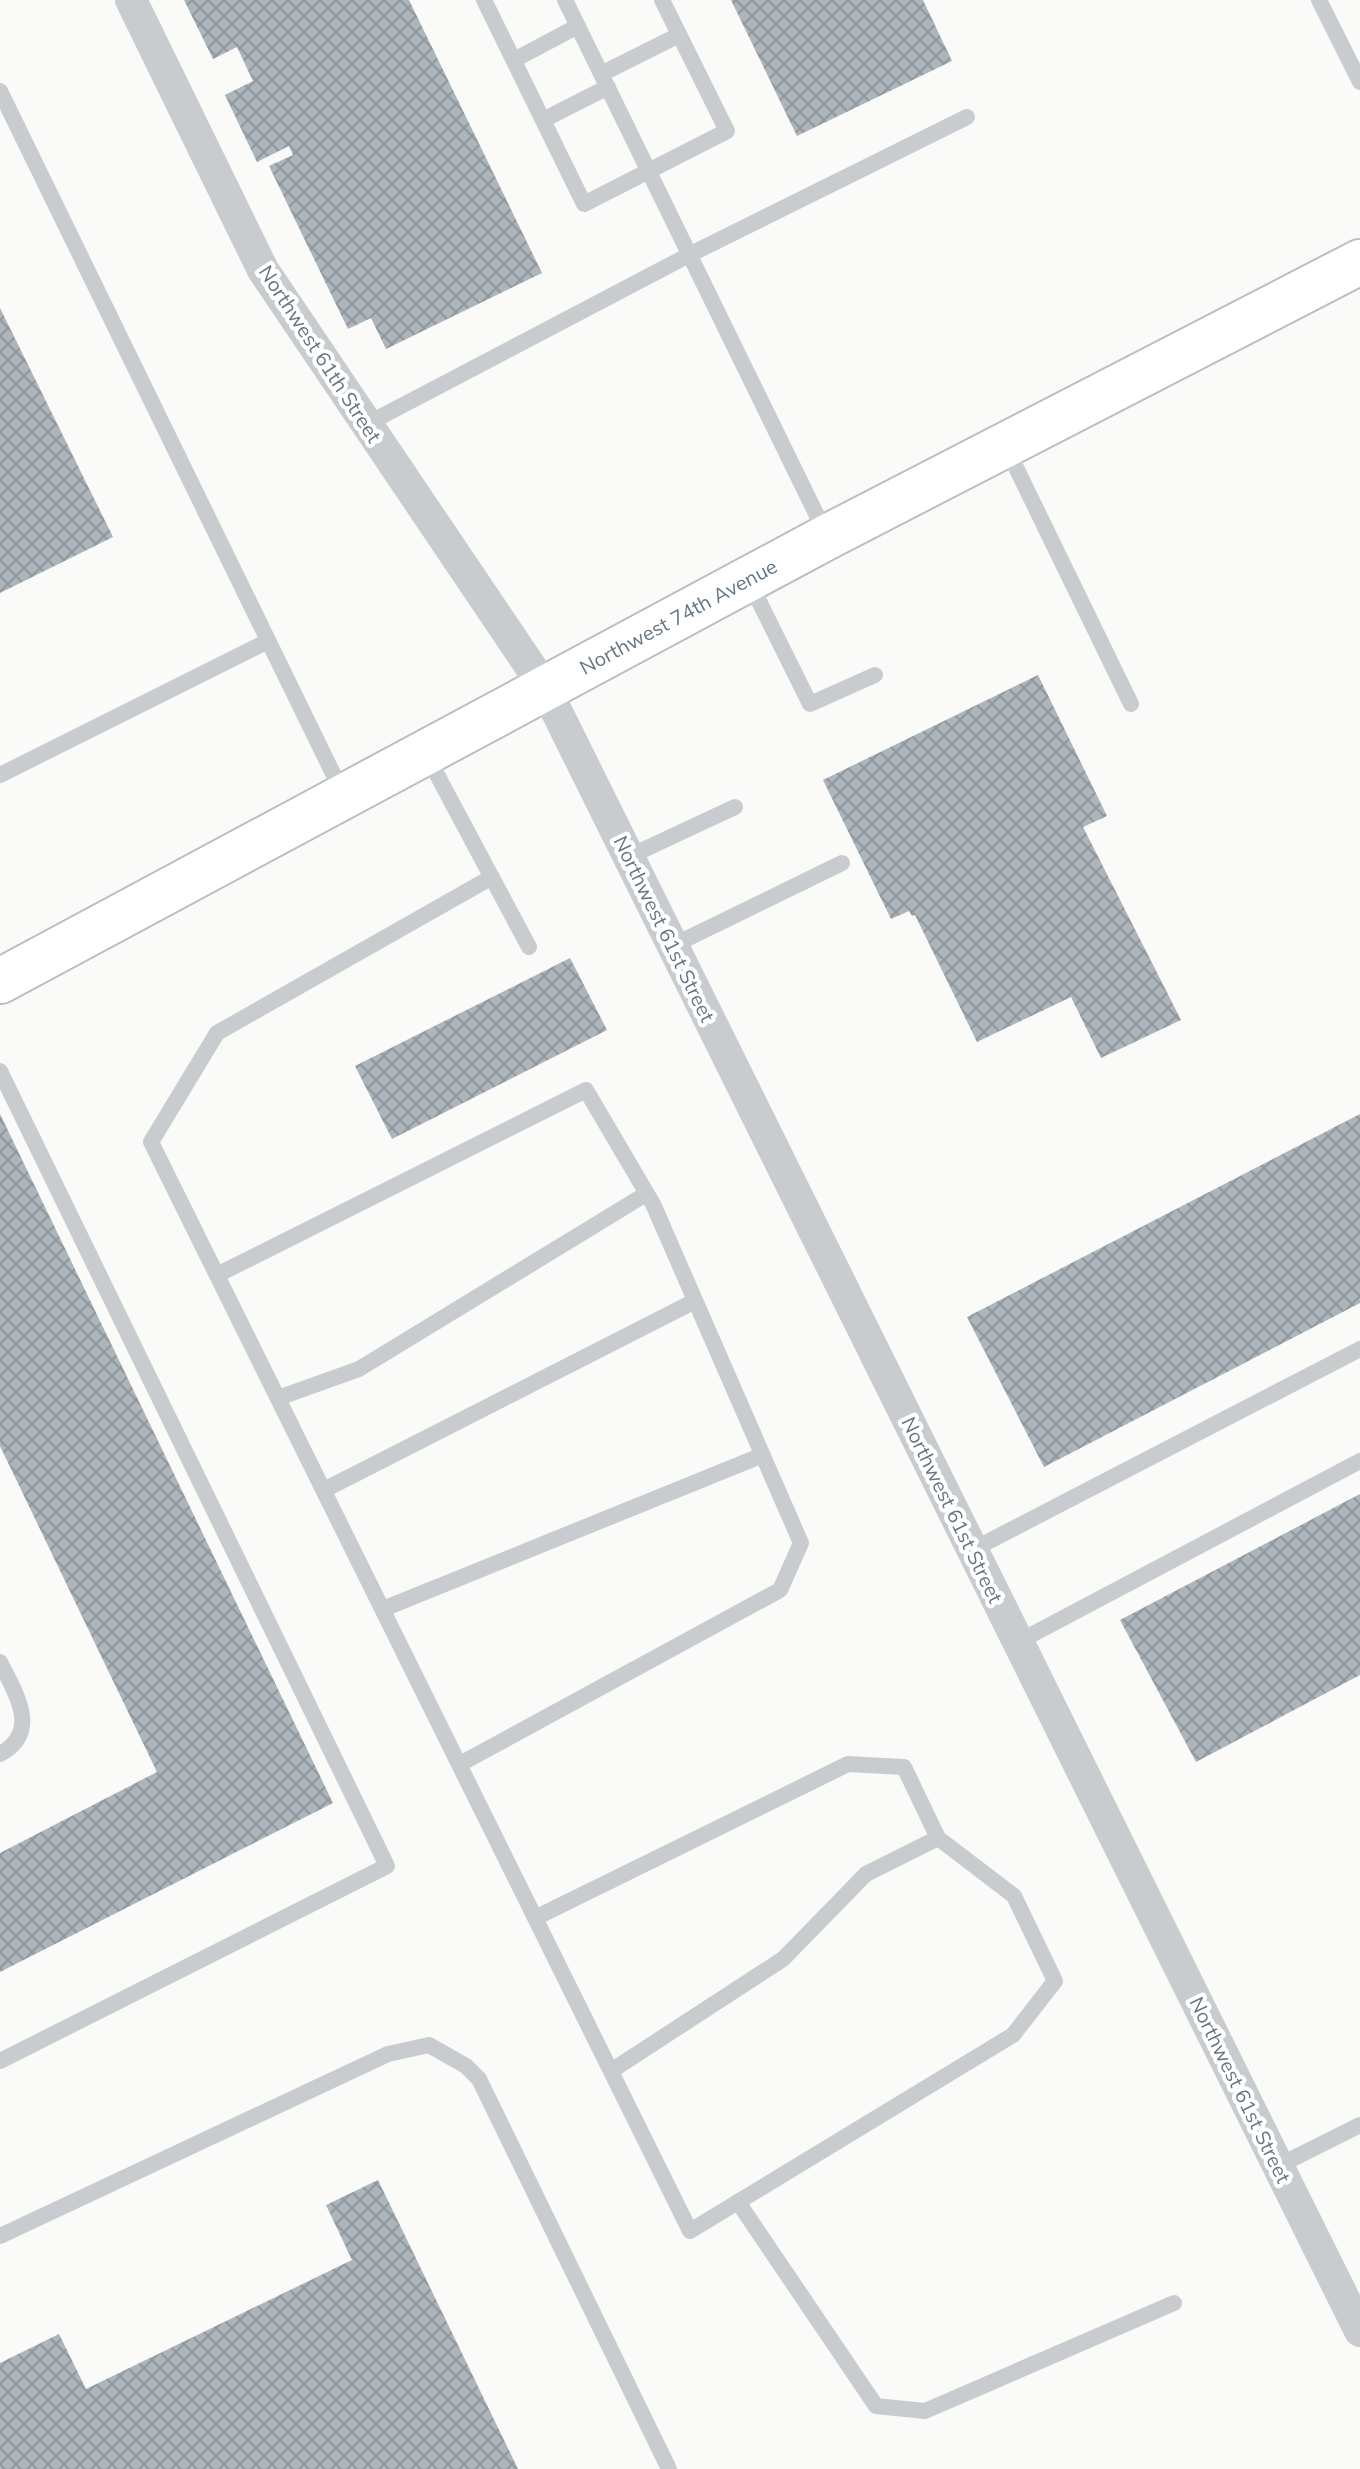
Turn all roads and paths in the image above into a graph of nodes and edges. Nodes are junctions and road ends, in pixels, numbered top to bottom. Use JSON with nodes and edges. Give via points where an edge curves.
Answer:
{"nodes":[{"id":1,"x":131,"y":0,"type":"edge"},
{"id":2,"x":484,"y":0,"type":"edge"},
{"id":3,"x":565,"y":0,"type":"edge"},
{"id":4,"x":662,"y":0,"type":"edge"},
{"id":5,"x":1319,"y":0,"type":"edge"},
{"id":6,"x":578,"y":26,"type":"junction"},
{"id":7,"x":679,"y":35,"type":"junction"},
{"id":8,"x":514,"y":60,"type":"junction"},
{"id":9,"x":604,"y":80,"type":"junction"},
{"id":10,"x":1360,"y":82,"type":"edge"},
{"id":11,"x":0,"y":91,"type":"edge"},
{"id":12,"x":967,"y":117,"type":"dead end"},
{"id":13,"x":543,"y":120,"type":"junction"},
{"id":14,"x":649,"y":172,"type":"junction"},
{"id":15,"x":689,"y":255,"type":"junction"},
{"id":16,"x":1360,"y":262,"type":"edge"},
{"id":17,"x":365,"y":425,"type":"junction"},
{"id":18,"x":1006,"y":446,"type":"junction"},
{"id":19,"x":827,"y":537,"type":"junction"},
{"id":20,"x":748,"y":579,"type":"junction"},
{"id":21,"x":268,"y":641,"type":"junction"},
{"id":22,"x":875,"y":675,"type":"dead end"},
{"id":23,"x":545,"y":688,"type":"junction"},
{"id":24,"x":1131,"y":704,"type":"dead end"},
{"id":25,"x":425,"y":752,"type":"junction"},
{"id":26,"x":0,"y":775,"type":"edge"},
{"id":27,"x":344,"y":796,"type":"junction"},
{"id":28,"x":735,"y":807,"type":"dead end"},
{"id":29,"x":628,"y":857,"type":"junction"},
{"id":30,"x":842,"y":863,"type":"dead end"},
{"id":31,"x":492,"y":877,"type":"junction"},
{"id":32,"x":672,"y":946,"type":"junction"},
{"id":33,"x":529,"y":947,"type":"dead end"},
{"id":34,"x":0,"y":981,"type":"edge"},
{"id":35,"x":0,"y":1071,"type":"edge"},
{"id":36,"x":646,"y":1194,"type":"junction"},
{"id":37,"x":217,"y":1275,"type":"junction"},
{"id":38,"x":695,"y":1301,"type":"junction"},
{"id":39,"x":1360,"y":1349,"type":"edge"},
{"id":40,"x":278,"y":1398,"type":"junction"},
{"id":41,"x":763,"y":1455,"type":"junction"},
{"id":42,"x":1360,"y":1461,"type":"edge"},
{"id":43,"x":324,"y":1490,"type":"junction"},
{"id":44,"x":972,"y":1550,"type":"junction"},
{"id":45,"x":383,"y":1609,"type":"junction"},
{"id":46,"x":1018,"y":1642,"type":"junction"},
{"id":47,"x":0,"y":1662,"type":"edge"},
{"id":48,"x":0,"y":1754,"type":"edge"},
{"id":49,"x":460,"y":1764,"type":"junction"},
{"id":50,"x":938,"y":1838,"type":"junction"},
{"id":51,"x":535,"y":1918,"type":"junction"},
{"id":52,"x":0,"y":2061,"type":"edge"},
{"id":53,"x":611,"y":2071,"type":"junction"},
{"id":54,"x":1360,"y":2125,"type":"edge"},
{"id":55,"x":1278,"y":2166,"type":"junction"},
{"id":56,"x":738,"y":2202,"type":"junction"},
{"id":57,"x":0,"y":2236,"type":"edge"},
{"id":58,"x":1174,"y":2303,"type":"dead end"},
{"id":59,"x":1360,"y":2331,"type":"edge"},
{"id":60,"x":669,"y":2469,"type":"edge"}],
"edges":[{"from":1,"to":17,"type":"street","name":"Northwest 61th Street","via":[[263,270]]},
{"from":2,"to":8,"type":"lane"},
{"from":3,"to":6,"type":"lane"},
{"from":4,"to":7,"type":"lane"},
{"from":5,"to":10,"type":"lane"},
{"from":6,"to":8,"type":"lane"},
{"from":6,"to":9,"type":"lane"},
{"from":7,"to":9,"type":"lane"},
{"from":7,"to":14,"type":"lane","via":[[727,131]]},
{"from":8,"to":13,"type":"lane"},
{"from":9,"to":13,"type":"lane"},
{"from":9,"to":14,"type":"lane"},
{"from":11,"to":21,"type":"lane"},
{"from":12,"to":15,"type":"lane"},
{"from":13,"to":14,"type":"lane","via":[[584,204]]},
{"from":14,"to":15,"type":"lane"},
{"from":15,"to":17,"type":"lane"},
{"from":15,"to":19,"type":"lane"},
{"from":16,"to":18,"type":"street","name":"Northwest 74th Avenue"},
{"from":17,"to":23,"type":"street","name":"Northwest 61th Street"},
{"from":18,"to":19,"type":"street","name":"Northwest 74th Avenue"},
{"from":18,"to":24,"type":"lane"},
{"from":19,"to":20,"type":"street","name":"Northwest 74th Avenue"},
{"from":20,"to":22,"type":"lane","via":[[810,704]]},
{"from":20,"to":23,"type":"street","name":"Northwest 74th Avenue"},
{"from":21,"to":26,"type":"lane"},
{"from":21,"to":27,"type":"lane"},
{"from":23,"to":25,"type":"street","name":"Northwest 74th Avenue"},
{"from":23,"to":29,"type":"street","name":"Northwest 61st Street"},
{"from":25,"to":27,"type":"street","name":"Northwest 74th Avenue"},
{"from":25,"to":31,"type":"lane"},
{"from":27,"to":34,"type":"street","name":"Northwest 74th Avenue"},
{"from":28,"to":29,"type":"lane"},
{"from":29,"to":32,"type":"street","name":"Northwest 61st Street"},
{"from":30,"to":32,"type":"lane"},
{"from":31,"to":33,"type":"lane"},
{"from":31,"to":37,"type":"lane","via":[[217,1033],[151,1142]]},
{"from":32,"to":44,"type":"street","name":"Northwest 61st Street"},
{"from":35,"to":52,"type":"lane","via":[[387,1866]]},
{"from":36,"to":37,"type":"lane","via":[[586,1090]]},
{"from":36,"to":38,"type":"lane"},
{"from":36,"to":40,"type":"lane","via":[[359,1369]]},
{"from":37,"to":40,"type":"lane"},
{"from":38,"to":41,"type":"lane"},
{"from":38,"to":43,"type":"lane"},
{"from":39,"to":44,"type":"lane"},
{"from":40,"to":43,"type":"lane"},
{"from":41,"to":45,"type":"lane"},
{"from":41,"to":49,"type":"lane","via":[[801,1543],[780,1590]]},
{"from":42,"to":46,"type":"lane"},
{"from":43,"to":45,"type":"lane"},
{"from":44,"to":46,"type":"street","name":"Northwest 61st Street"},
{"from":45,"to":49,"type":"lane"},
{"from":46,"to":55,"type":"street","name":"Northwest 61st Street"},
{"from":47,"to":48,"type":"lane","via":[[21,1703],[24,1729],[14,1747]]},
{"from":49,"to":51,"type":"lane"},
{"from":50,"to":51,"type":"lane","via":[[904,1767],[848,1764]]},
{"from":50,"to":53,"type":"lane","via":[[866,1874],[783,1959]]},
{"from":50,"to":56,"type":"lane","via":[[1014,1896],[1055,1981],[1013,2035]]},
{"from":51,"to":53,"type":"lane"},
{"from":53,"to":56,"type":"lane","via":[[690,2231]]},
{"from":54,"to":55,"type":"lane"},
{"from":55,"to":59,"type":"street","name":"Northwest 61st Street"},
{"from":56,"to":58,"type":"lane","via":[[876,2406],[884,2408],[925,2411]]},
{"from":57,"to":60,"type":"lane","via":[[388,2054],[429,2045],[479,2079]]}]}
